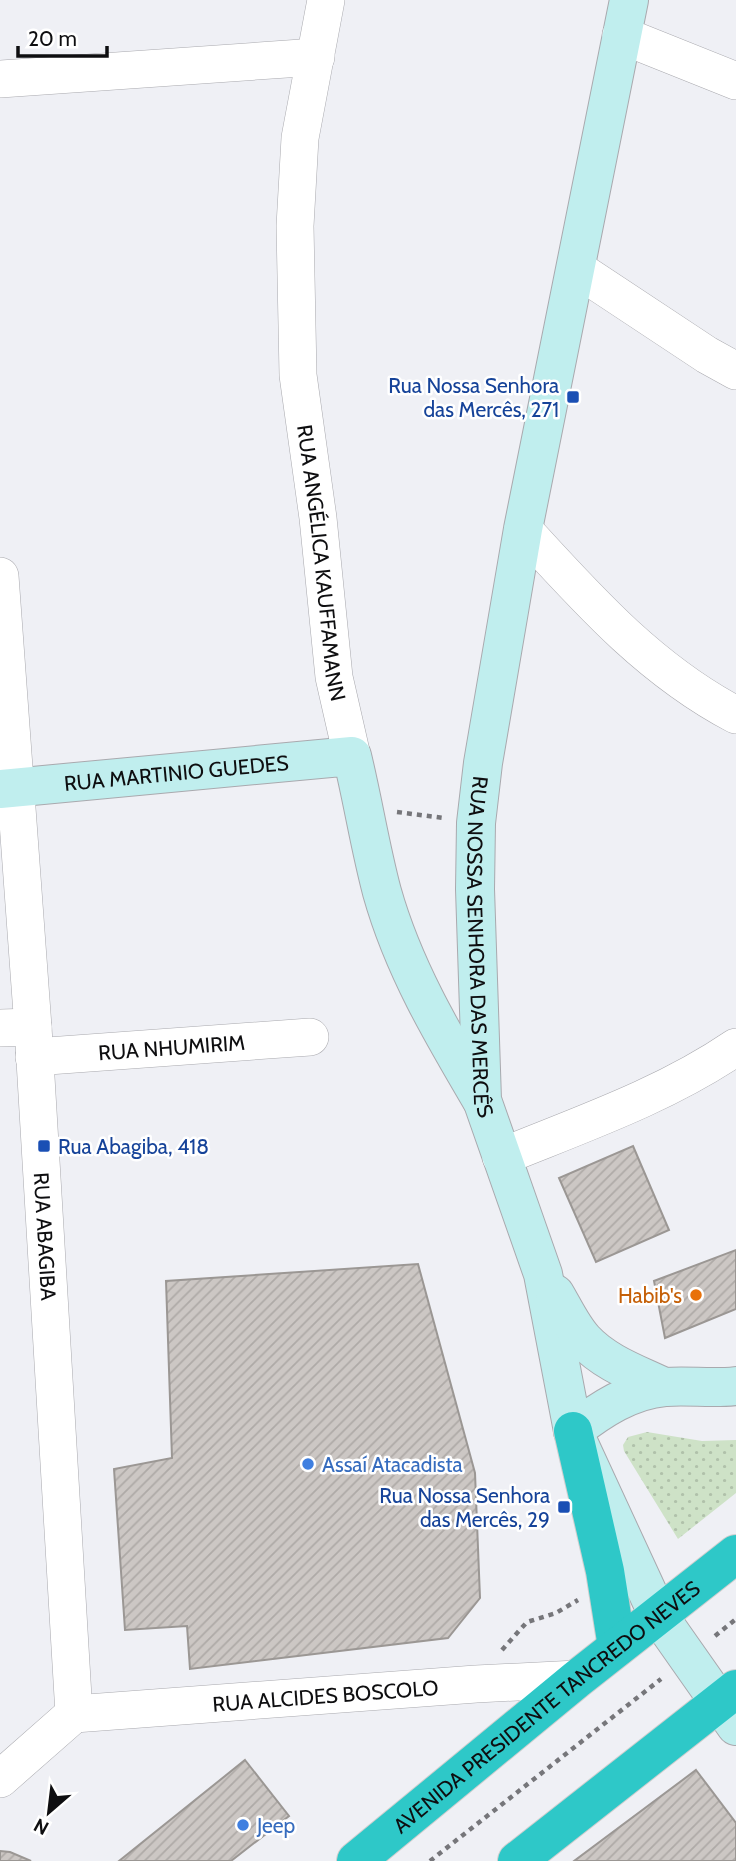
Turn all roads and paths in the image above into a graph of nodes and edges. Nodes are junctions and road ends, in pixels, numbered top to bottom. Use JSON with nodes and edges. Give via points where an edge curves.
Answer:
{"nodes":[{"id":1,"x":326,"y":0,"type":"edge"},
{"id":2,"x":625,"y":18,"type":"edge"},
{"id":3,"x":316,"y":57,"type":"junction"},
{"id":4,"x":0,"y":79,"type":"edge"},
{"id":5,"x":736,"y":81,"type":"edge"},
{"id":6,"x":577,"y":269,"type":"junction"},
{"id":7,"x":736,"y":371,"type":"edge"},
{"id":8,"x":523,"y":528,"type":"junction"},
{"id":9,"x":1,"y":598,"type":"edge"},
{"id":10,"x":736,"y":715,"type":"edge"},
{"id":11,"x":352,"y":756,"type":"junction"},
{"id":12,"x":8,"y":789,"type":"edge"},
{"id":13,"x":365,"y":808,"type":"junction"},
{"id":14,"x":477,"y":823,"type":"junction"},
{"id":15,"x":310,"y":1037,"type":"dead end"},
{"id":16,"x":22,"y":1038,"type":"edge"},
{"id":17,"x":736,"y":1047,"type":"edge"},
{"id":18,"x":482,"y":1100,"type":"junction"},
{"id":19,"x":502,"y":1157,"type":"junction"},
{"id":20,"x":543,"y":1274,"type":"junction"},
{"id":21,"x":664,"y":1387,"type":"junction"},
{"id":22,"x":736,"y":1387,"type":"edge"},
{"id":23,"x":573,"y":1431,"type":"junction"},
{"id":24,"x":736,"y":1553,"type":"edge"},
{"id":25,"x":607,"y":1582,"type":"junction"},
{"id":26,"x":658,"y":1615,"type":"junction"},
{"id":27,"x":736,"y":1619,"type":"edge"},
{"id":28,"x":617,"y":1647,"type":"junction"},
{"id":29,"x":688,"y":1658,"type":"junction"},
{"id":30,"x":577,"y":1679,"type":"junction"},
{"id":31,"x":476,"y":1684,"type":"junction"},
{"id":32,"x":730,"y":1706,"type":"edge"},
{"id":33,"x":74,"y":1714,"type":"junction"},
{"id":34,"x":0,"y":1779,"type":"edge"},
{"id":35,"x":356,"y":1861,"type":"edge"},
{"id":36,"x":430,"y":1861,"type":"edge"},
{"id":37,"x":517,"y":1861,"type":"edge"}],
"edges":[{"from":1,"to":3,"type":"street","name":"RUA ANGÉLICA KAUFFAMANN"},
{"from":2,"to":5,"type":"street"},
{"from":2,"to":6,"type":"main road","name":"RUA NOSSA SENHORA DAS MERCÊS"},
{"from":3,"to":4,"type":"street"},
{"from":3,"to":11,"type":"street","name":"RUA ANGÉLICA KAUFFAMANN","via":[[300,138],[295,226],[298,375],[334,677]]},
{"from":6,"to":7,"type":"street"},
{"from":6,"to":8,"type":"main road","name":"RUA NOSSA SENHORA DAS MERCÊS"},
{"from":8,"to":10,"type":"street","via":[[580,592],[648,657]]},
{"from":8,"to":14,"type":"main road","name":"RUA NOSSA SENHORA DAS MERCÊS"},
{"from":9,"to":12,"type":"street","name":"RUA ABAGIBA"},
{"from":11,"to":12,"type":"main road","name":"RUA MARTINIO GUEDES"},
{"from":11,"to":13,"type":"main road","name":"RUA ANGÉLICA KAUFFAMANN"},
{"from":12,"to":16,"type":"street","name":"RUA ABAGIBA"},
{"from":13,"to":14,"type":"path"},
{"from":13,"to":18,"type":"main road","name":"RUA ANGÉLICA KAUFFAMANN","via":[[383,893],[413,977]]},
{"from":14,"to":18,"type":"main road","name":"RUA NOSSA SENHORA DAS MERCÊS"},
{"from":15,"to":16,"type":"street","name":"RUA NHUMIRIM"},
{"from":16,"to":33,"type":"street","name":"RUA ABAGIBA"},
{"from":17,"to":19,"type":"street","via":[[660,1093]]},
{"from":18,"to":19,"type":"main road","name":"RUA NOSSA SENHORA DAS MERCÊS"},
{"from":19,"to":20,"type":"main road","name":"RUA NOSSA SENHORA DAS MERCÊS"},
{"from":20,"to":21,"type":"main road","via":[[583,1339],[610,1361]]},
{"from":20,"to":23,"type":"main road","name":"RUA NOSSA SENHORA DAS MERCÊS"},
{"from":21,"to":22,"type":"main road"},
{"from":21,"to":23,"type":"main road","via":[[600,1409]]},
{"from":23,"to":25,"type":"highway"},
{"from":23,"to":26,"type":"main road","name":"RUA NOSSA SENHORA DAS MERCÊS"},
{"from":24,"to":26,"type":"highway","name":"AVENIDA PRESIDENTE TANCREDO NEVES"},
{"from":25,"to":28,"type":"highway"},
{"from":25,"to":31,"type":"path","via":[[556,1613],[527,1622]]},
{"from":26,"to":28,"type":"highway","name":"AVENIDA PRESIDENTE TANCREDO NEVES"},
{"from":26,"to":29,"type":"main road","name":"RUA NOSSA SENHORA DAS MERCÊS"},
{"from":27,"to":29,"type":"path"},
{"from":28,"to":30,"type":"highway","name":"AVENIDA PRESIDENTE TANCREDO NEVES"},
{"from":29,"to":32,"type":"main road","name":"RUA NOSSA SENHORA DAS MERCÊS"},
{"from":29,"to":36,"type":"path"},
{"from":30,"to":31,"type":"street","name":"RUA ALCIDES BOSCOLO"},
{"from":30,"to":35,"type":"highway","name":"AVENIDA PRESIDENTE TANCREDO NEVES"},
{"from":31,"to":33,"type":"street","name":"RUA ALCIDES BOSCOLO"},
{"from":32,"to":37,"type":"highway"},
{"from":33,"to":34,"type":"street"}]}
